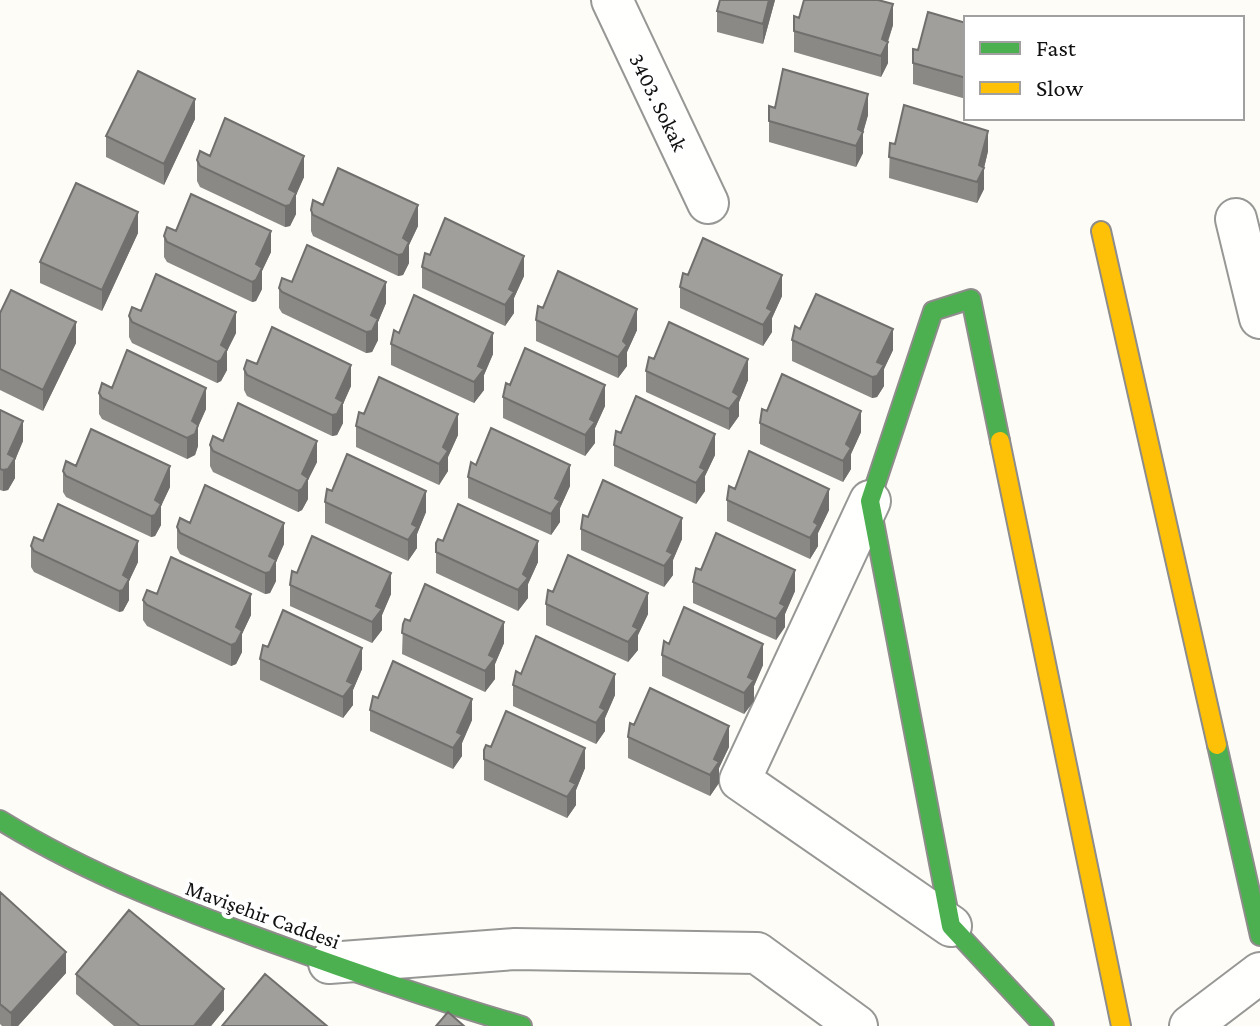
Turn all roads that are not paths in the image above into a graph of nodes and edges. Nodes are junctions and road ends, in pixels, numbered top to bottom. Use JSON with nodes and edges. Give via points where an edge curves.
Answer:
{"nodes":[{"id":1,"x":612,"y":0,"type":"edge"},
{"id":2,"x":708,"y":203,"type":"dead end"},
{"id":3,"x":1236,"y":219,"type":"dead end"},
{"id":4,"x":1101,"y":231,"type":"dead end"},
{"id":5,"x":1260,"y":318,"type":"edge"},
{"id":6,"x":870,"y":501,"type":"junction"},
{"id":7,"x":0,"y":820,"type":"edge"},
{"id":8,"x":951,"y":926,"type":"junction"},
{"id":9,"x":1260,"y":936,"type":"edge"},
{"id":10,"x":327,"y":963,"type":"junction"},
{"id":11,"x":1260,"y":973,"type":"edge"},
{"id":12,"x":522,"y":1026,"type":"edge"},
{"id":13,"x":857,"y":1026,"type":"edge"},
{"id":14,"x":1044,"y":1026,"type":"edge"},
{"id":15,"x":1121,"y":1026,"type":"edge"},
{"id":16,"x":1190,"y":1026,"type":"edge"}],
"edges":[{"from":1,"to":2,"type":"street","name":"3403. Sokak"},
{"from":3,"to":5,"type":"street"},
{"from":4,"to":9,"type":"street"},
{"from":6,"to":8,"type":"street"},
{"from":6,"to":8,"type":"street","via":[[740,780]]},
{"from":6,"to":15,"type":"street","via":[[933,311],[971,299]]},
{"from":7,"to":10,"type":"street","name":"Mavişehir Caddesi","via":[[152,898]]},
{"from":8,"to":14,"type":"street"},
{"from":10,"to":12,"type":"street","name":"Mavişehir Caddesi"},
{"from":10,"to":13,"type":"street","via":[[515,949],[757,953]]},
{"from":11,"to":16,"type":"street"}]}
